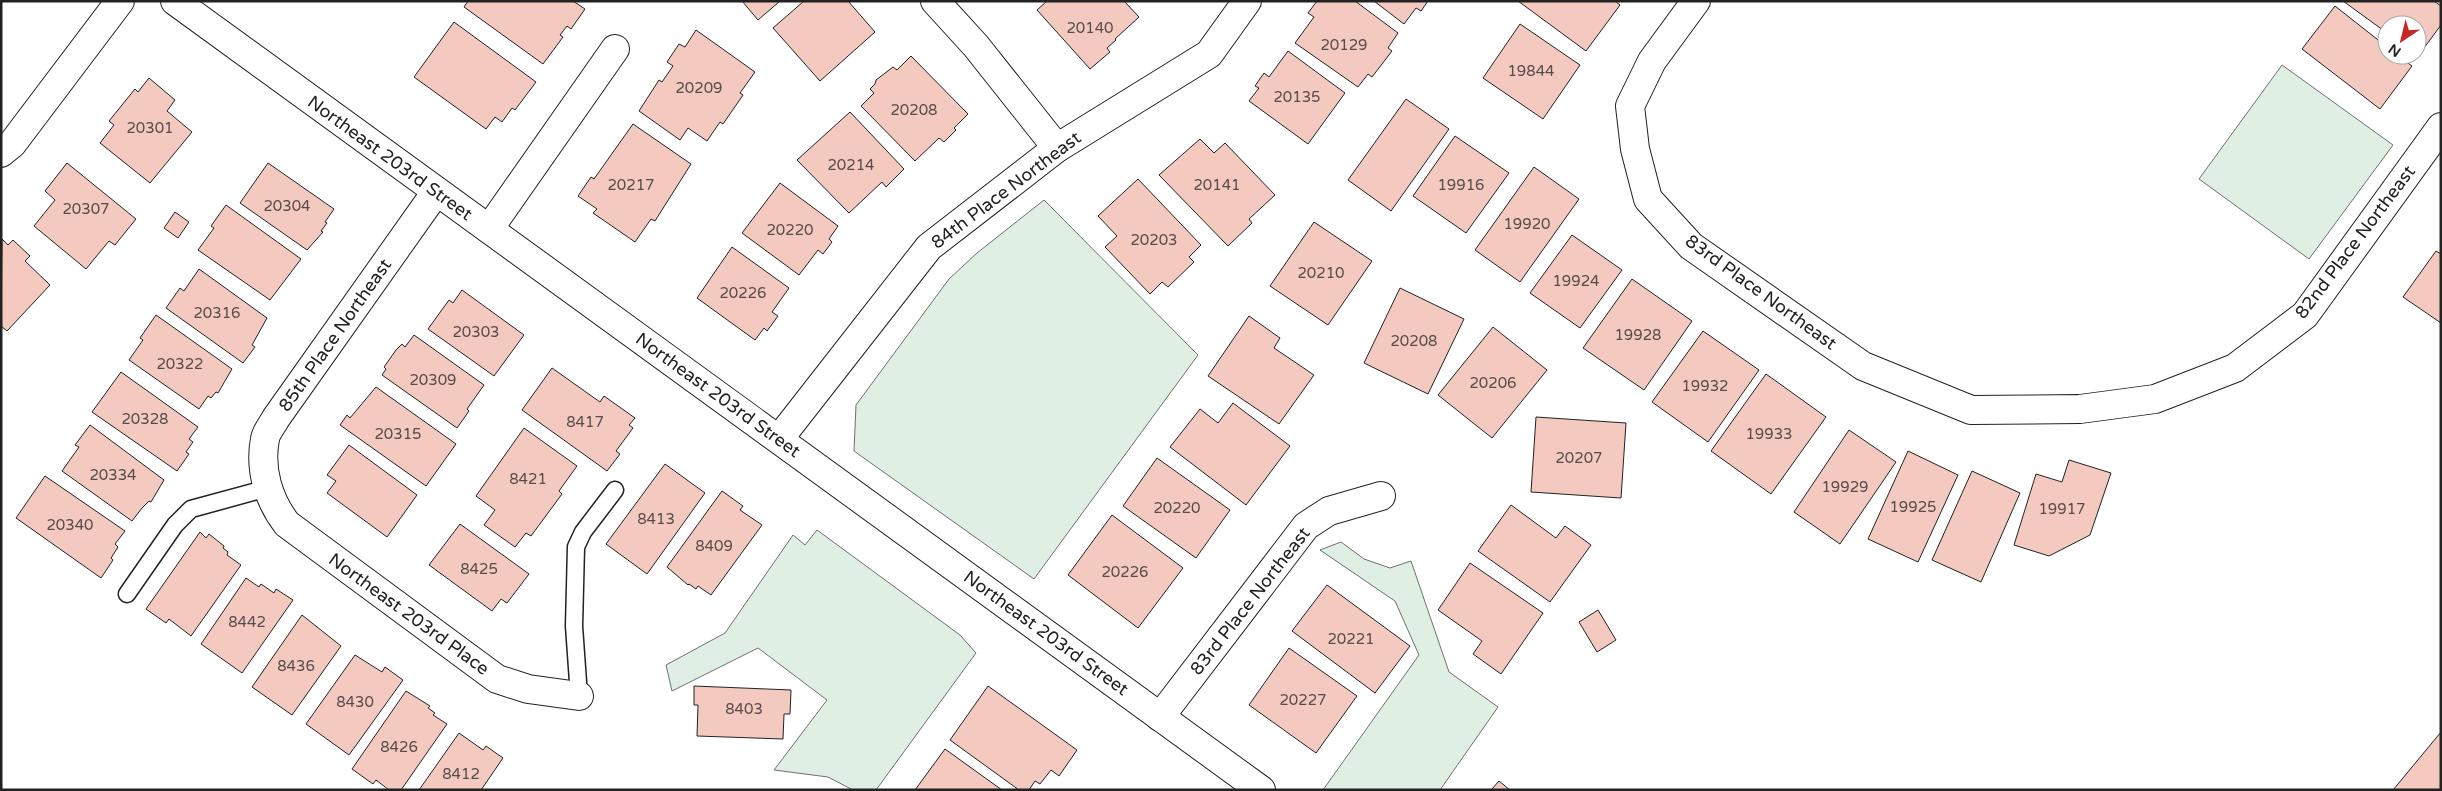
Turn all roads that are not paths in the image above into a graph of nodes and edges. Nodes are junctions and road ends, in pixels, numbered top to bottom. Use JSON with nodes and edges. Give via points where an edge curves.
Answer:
{"nodes":[{"id":1,"x":120,"y":1,"type":"edge"},
{"id":2,"x":175,"y":1,"type":"edge"},
{"id":3,"x":935,"y":1,"type":"edge"},
{"id":4,"x":1247,"y":1,"type":"edge"},
{"id":5,"x":1696,"y":1,"type":"edge"},
{"id":6,"x":615,"y":49,"type":"dead end"},
{"id":7,"x":2441,"y":127,"type":"edge"},
{"id":8,"x":1057,"y":148,"type":"junction"},
{"id":9,"x":1,"y":153,"type":"edge"},
{"id":10,"x":436,"y":192,"type":"junction"},
{"id":11,"x":489,"y":229,"type":"junction"},
{"id":12,"x":1863,"y":366,"type":"joint"},
{"id":13,"x":779,"y":439,"type":"junction"},
{"id":14,"x":268,"y":488,"type":"junction"},
{"id":15,"x":615,"y":490,"type":"dead end"},
{"id":16,"x":1381,"y":496,"type":"dead end"},
{"id":17,"x":127,"y":594,"type":"dead end"},
{"id":18,"x":579,"y":696,"type":"joint"},
{"id":19,"x":1160,"y":717,"type":"junction"},
{"id":20,"x":1261,"y":790,"type":"edge"}],
"edges":[{"from":1,"to":9,"type":"street","via":[[12,144]]},
{"from":2,"to":10,"type":"street","name":"Northeast 203rd Street"},
{"from":3,"to":8,"type":"street","via":[[976,46]]},
{"from":4,"to":8,"type":"street","name":"84th Place Northeast","via":[[1209,54]]},
{"from":5,"to":12,"type":"street","name":"83rd Place Northeast","via":[[1652,61],[1630,106],[1635,149],[1648,199],[1691,246]]},
{"from":6,"to":11,"type":"street"},
{"from":7,"to":12,"type":"street","name":"82nd Place Northeast","via":[[2305,315],[2235,368],[2154,399],[2080,410],[1971,410]]},
{"from":8,"to":13,"type":"street","name":"84th Place Northeast","via":[[929,247]]},
{"from":10,"to":11,"type":"street","name":"Northeast 203rd Street"},
{"from":10,"to":14,"type":"street","name":"85th Place Northeast","via":[[276,418],[265,438],[264,464]]},
{"from":11,"to":13,"type":"street","name":"Northeast 203rd Street"},
{"from":13,"to":19,"type":"street","name":"Northeast 203rd Street"},
{"from":14,"to":17,"type":"lane","via":[[191,509],[175,525]]},
{"from":14,"to":18,"type":"street","name":"Northeast 203rd Place","via":[[275,509],[288,524],[496,679],[528,689]]},
{"from":15,"to":18,"type":"lane","via":[[582,532],[576,547],[574,626]]},
{"from":16,"to":19,"type":"street","name":"83rd Place Northeast","via":[[1329,511],[1306,526]]},
{"from":19,"to":20,"type":"street","name":"Northeast 203rd Street"}]}
